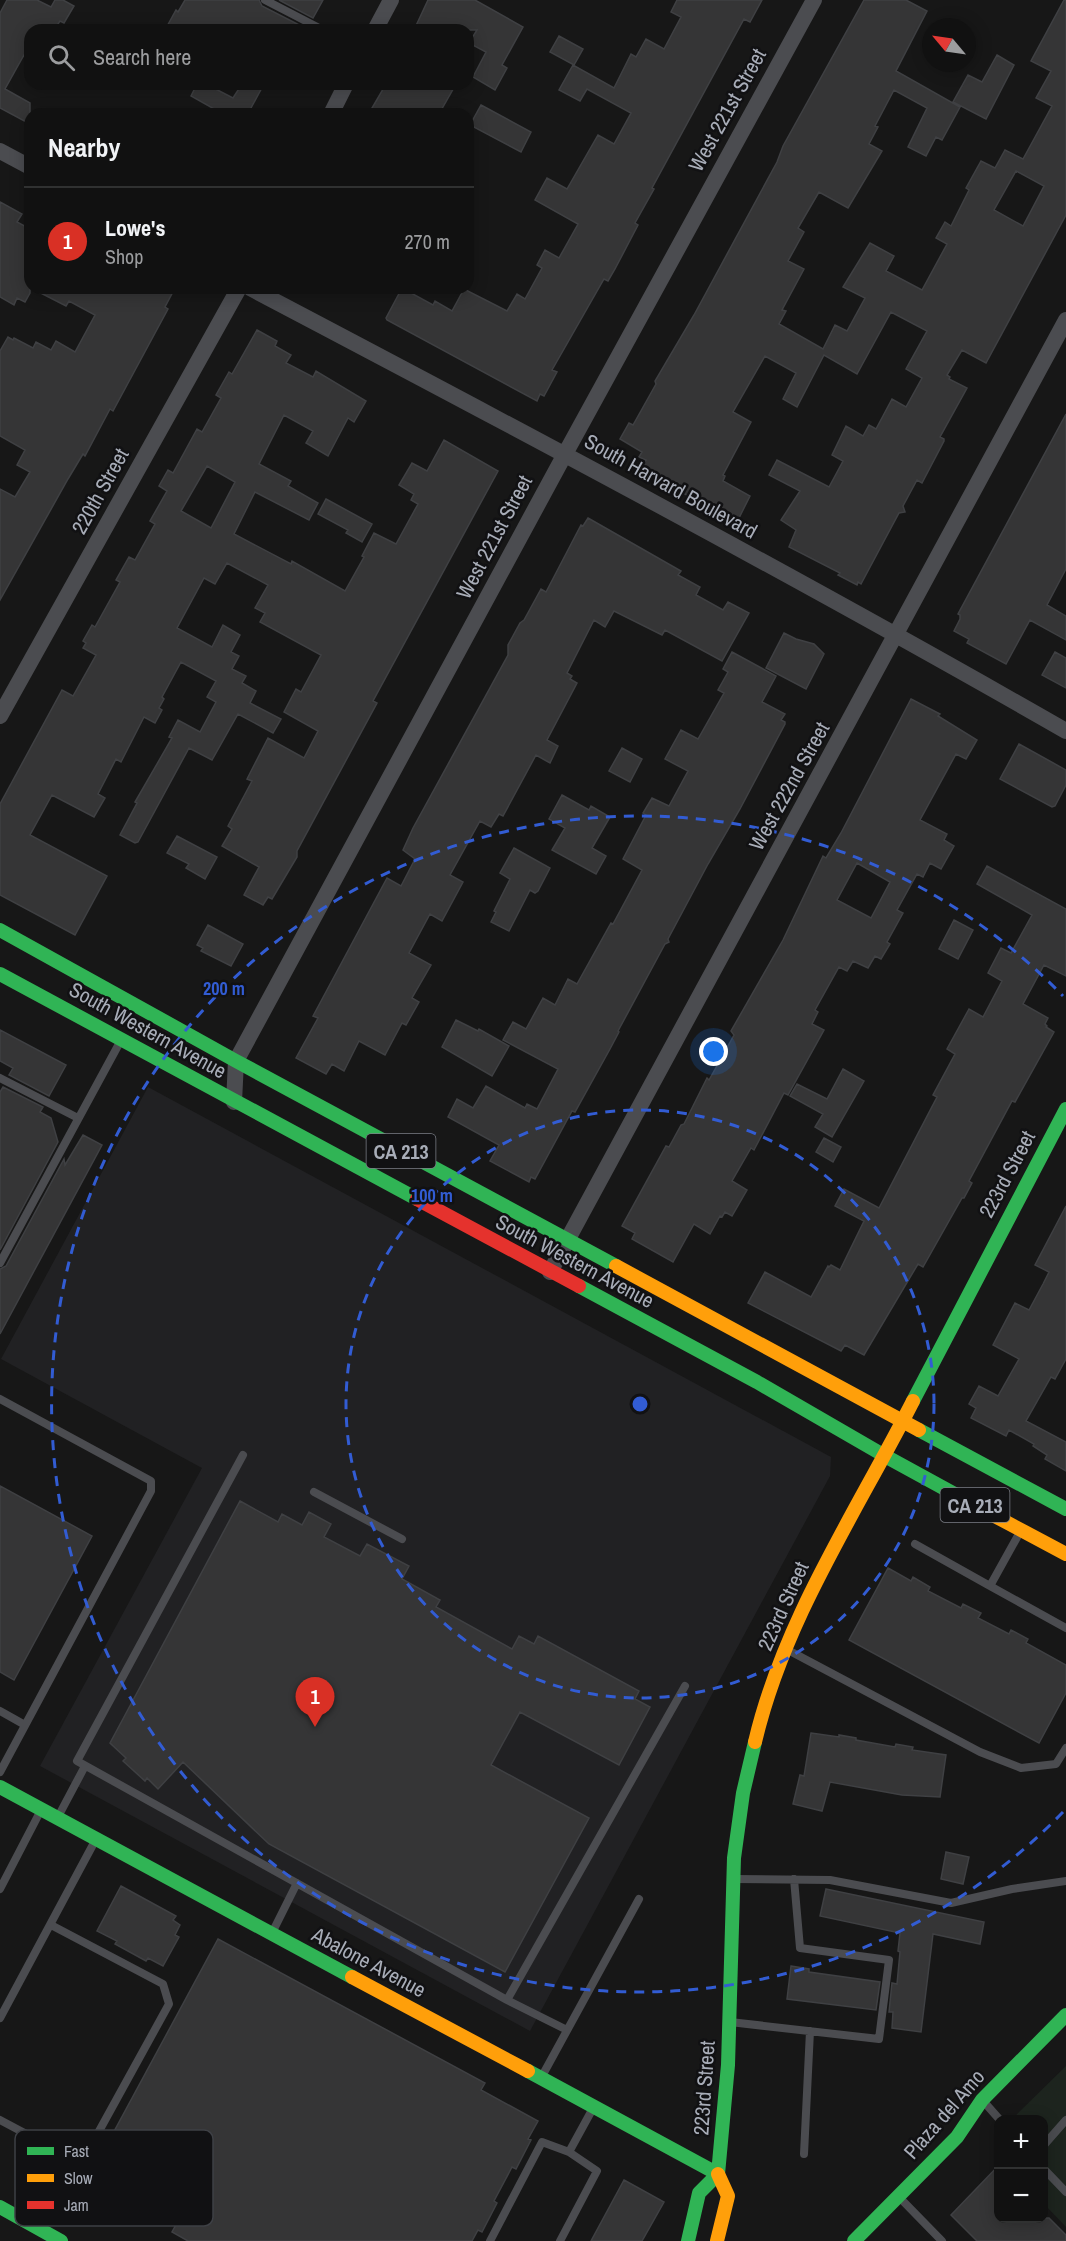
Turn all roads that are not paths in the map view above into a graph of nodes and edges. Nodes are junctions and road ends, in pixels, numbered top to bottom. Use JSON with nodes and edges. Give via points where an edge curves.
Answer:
{"nodes":[{"id":1,"x":265,"y":0,"type":"edge"},
{"id":2,"x":391,"y":0,"type":"edge"},
{"id":3,"x":814,"y":0,"type":"edge"},
{"id":4,"x":311,"y":24,"type":"edge"},
{"id":5,"x":378,"y":24,"type":"edge"},
{"id":6,"x":343,"y":90,"type":"edge"},
{"id":7,"x":334,"y":108,"type":"edge"},
{"id":8,"x":0,"y":151,"type":"edge"},
{"id":9,"x":24,"y":164,"type":"edge"},
{"id":10,"x":236,"y":294,"type":"edge"},
{"id":11,"x":261,"y":294,"type":"edge"},
{"id":12,"x":1066,"y":320,"type":"edge"},
{"id":13,"x":565,"y":454,"type":"junction"},
{"id":14,"x":897,"y":634,"type":"junction"},
{"id":15,"x":0,"y":716,"type":"edge"},
{"id":16,"x":1066,"y":731,"type":"edge"},
{"id":17,"x":0,"y":930,"type":"edge"},
{"id":18,"x":0,"y":974,"type":"edge"},
{"id":19,"x":121,"y":1040,"type":"junction"},
{"id":20,"x":236,"y":1061,"type":"junction"},
{"id":21,"x":0,"y":1078,"type":"edge"},
{"id":22,"x":234,"y":1102,"type":"junction"},
{"id":23,"x":1066,"y":1109,"type":"edge"},
{"id":24,"x":78,"y":1118,"type":"junction"},
{"id":25,"x":567,"y":1241,"type":"junction"},
{"id":26,"x":0,"y":1263,"type":"edge"},
{"id":27,"x":550,"y":1272,"type":"junction"},
{"id":28,"x":0,"y":1399,"type":"edge"},
{"id":29,"x":903,"y":1421,"type":"junction"},
{"id":30,"x":243,"y":1455,"type":"dead end"},
{"id":31,"x":885,"y":1456,"type":"junction"},
{"id":32,"x":314,"y":1492,"type":"dead end"},
{"id":33,"x":1066,"y":1509,"type":"edge"},
{"id":34,"x":1021,"y":1530,"type":"junction"},
{"id":35,"x":402,"y":1539,"type":"dead end"},
{"id":36,"x":915,"y":1544,"type":"dead end"},
{"id":37,"x":1066,"y":1554,"type":"edge"},
{"id":38,"x":990,"y":1586,"type":"junction"},
{"id":39,"x":1066,"y":1628,"type":"edge"},
{"id":40,"x":786,"y":1649,"type":"junction"},
{"id":41,"x":685,"y":1686,"type":"dead end"},
{"id":42,"x":0,"y":1711,"type":"edge"},
{"id":43,"x":25,"y":1725,"type":"junction"},
{"id":44,"x":1066,"y":1748,"type":"edge"},
{"id":45,"x":85,"y":1766,"type":"junction"},
{"id":46,"x":0,"y":1772,"type":"edge"},
{"id":47,"x":0,"y":1787,"type":"edge"},
{"id":48,"x":41,"y":1809,"type":"junction"},
{"id":49,"x":57,"y":1818,"type":"junction"},
{"id":50,"x":96,"y":1839,"type":"junction"},
{"id":51,"x":734,"y":1878,"type":"junction"},
{"id":52,"x":794,"y":1879,"type":"junction"},
{"id":53,"x":1066,"y":1881,"type":"edge"},
{"id":54,"x":297,"y":1883,"type":"junction"},
{"id":55,"x":0,"y":1889,"type":"edge"},
{"id":56,"x":639,"y":1899,"type":"dead end"},
{"id":57,"x":51,"y":1925,"type":"junction"},
{"id":58,"x":272,"y":1933,"type":"junction"},
{"id":59,"x":507,"y":2000,"type":"junction"},
{"id":60,"x":1066,"y":2015,"type":"edge"},
{"id":61,"x":0,"y":2018,"type":"edge"},
{"id":62,"x":730,"y":2022,"type":"junction"},
{"id":63,"x":567,"y":2030,"type":"junction"},
{"id":64,"x":810,"y":2031,"type":"junction"},
{"id":65,"x":541,"y":2078,"type":"junction"},
{"id":66,"x":982,"y":2100,"type":"junction"},
{"id":67,"x":594,"y":2107,"type":"junction"},
{"id":68,"x":996,"y":2115,"type":"edge"},
{"id":69,"x":1066,"y":2120,"type":"edge"},
{"id":70,"x":0,"y":2121,"type":"edge"},
{"id":71,"x":17,"y":2130,"type":"edge"},
{"id":72,"x":100,"y":2130,"type":"edge"},
{"id":73,"x":1048,"y":2140,"type":"edge"},
{"id":74,"x":569,"y":2152,"type":"junction"},
{"id":75,"x":804,"y":2154,"type":"dead end"},
{"id":76,"x":1048,"y":2173,"type":"edge"},
{"id":77,"x":718,"y":2174,"type":"junction"},
{"id":78,"x":1066,"y":2192,"type":"edge"},
{"id":79,"x":898,"y":2197,"type":"junction"},
{"id":80,"x":0,"y":2207,"type":"edge"},
{"id":81,"x":15,"y":2215,"type":"edge"},
{"id":82,"x":34,"y":2226,"type":"edge"},
{"id":83,"x":61,"y":2241,"type":"edge"},
{"id":84,"x":490,"y":2241,"type":"edge"},
{"id":85,"x":560,"y":2241,"type":"edge"},
{"id":86,"x":688,"y":2241,"type":"edge"},
{"id":87,"x":717,"y":2241,"type":"edge"},
{"id":88,"x":854,"y":2241,"type":"edge"},
{"id":89,"x":942,"y":2241,"type":"edge"}],
"edges":[{"from":1,"to":4,"type":"lane"},
{"from":2,"to":5,"type":"street"},
{"from":3,"to":13,"type":"street","name":"West 221st Street"},
{"from":6,"to":7,"type":"street"},
{"from":8,"to":9,"type":"street"},
{"from":10,"to":15,"type":"street","name":"220th Street"},
{"from":11,"to":13,"type":"street","name":"South Harvard Boulevard"},
{"from":12,"to":14,"type":"street","name":"West 222nd Street"},
{"from":13,"to":14,"type":"street","name":"South Harvard Boulevard"},
{"from":13,"to":20,"type":"street","name":"West 221st Street"},
{"from":14,"to":16,"type":"street","name":"South Harvard Boulevard"},
{"from":14,"to":25,"type":"street","name":"West 222nd Street"},
{"from":17,"to":20,"type":"main road","name":"South Western Avenue","number":"CA 213"},
{"from":18,"to":19,"type":"main road","name":"South Western Avenue","number":"CA 213"},
{"from":19,"to":22,"type":"main road","name":"South Western Avenue","number":"CA 213"},
{"from":19,"to":24,"type":"lane"},
{"from":20,"to":22,"type":"street","name":"West 221st Street"},
{"from":20,"to":25,"type":"main road","name":"South Western Avenue","number":"CA 213"},
{"from":21,"to":24,"type":"lane"},
{"from":22,"to":27,"type":"main road","name":"South Western Avenue","number":"CA 213"},
{"from":23,"to":29,"type":"main road","name":"223rd Street"},
{"from":24,"to":26,"type":"lane"},
{"from":25,"to":27,"type":"street","name":"West 222nd Street"},
{"from":25,"to":29,"type":"main road","name":"South Western Avenue","number":"CA 213"},
{"from":27,"to":31,"type":"main road","name":"South Western Avenue","number":"CA 213","via":[[757,1382]]},
{"from":28,"to":43,"type":"lane","via":[[151,1481],[151,1491]]},
{"from":29,"to":31,"type":"main road","name":"223rd Street"},
{"from":29,"to":33,"type":"main road","name":"South Western Avenue","number":"CA 213"},
{"from":30,"to":45,"type":"lane","via":[[77,1761]]},
{"from":31,"to":34,"type":"main road","name":"South Western Avenue","number":"CA 213"},
{"from":31,"to":40,"type":"main road","name":"223rd Street","via":[[822,1568]]},
{"from":32,"to":35,"type":"lane"},
{"from":34,"to":37,"type":"main road","name":"South Western Avenue","number":"CA 213"},
{"from":34,"to":38,"type":"lane"},
{"from":36,"to":38,"type":"lane"},
{"from":38,"to":39,"type":"lane"},
{"from":40,"to":44,"type":"lane","via":[[980,1752],[1021,1768],[1056,1764]]},
{"from":40,"to":51,"type":"main road","name":"223rd Street","via":[[758,1728],[743,1793]]},
{"from":41,"to":59,"type":"lane"},
{"from":42,"to":43,"type":"lane"},
{"from":43,"to":46,"type":"lane"},
{"from":45,"to":49,"type":"lane"},
{"from":45,"to":54,"type":"lane"},
{"from":47,"to":48,"type":"main road","name":"Abalone Avenue"},
{"from":48,"to":49,"type":"main road","name":"Abalone Avenue"},
{"from":48,"to":55,"type":"lane"},
{"from":49,"to":50,"type":"main road","name":"Abalone Avenue"},
{"from":50,"to":57,"type":"lane"},
{"from":50,"to":58,"type":"main road","name":"Abalone Avenue"},
{"from":51,"to":52,"type":"lane"},
{"from":51,"to":62,"type":"main road","name":"223rd Street"},
{"from":52,"to":53,"type":"lane","via":[[830,1880],[951,1903]]},
{"from":52,"to":64,"type":"lane","via":[[800,1948],[889,1960],[879,2039]]},
{"from":54,"to":58,"type":"lane"},
{"from":54,"to":59,"type":"lane"},
{"from":56,"to":63,"type":"lane"},
{"from":57,"to":61,"type":"lane"},
{"from":57,"to":72,"type":"lane","via":[[163,1984],[169,2004]]},
{"from":58,"to":65,"type":"main road","name":"Abalone Avenue"},
{"from":59,"to":63,"type":"lane"},
{"from":60,"to":66,"type":"main road","name":"Plaza del Amo"},
{"from":62,"to":64,"type":"lane"},
{"from":62,"to":77,"type":"main road","name":"223rd Street"},
{"from":63,"to":65,"type":"lane"},
{"from":64,"to":75,"type":"lane"},
{"from":65,"to":67,"type":"main road","name":"Abalone Avenue"},
{"from":66,"to":68,"type":"lane"},
{"from":66,"to":79,"type":"main road","name":"Plaza del Amo","via":[[957,2137]]},
{"from":67,"to":74,"type":"lane"},
{"from":67,"to":77,"type":"main road","name":"Abalone Avenue"},
{"from":69,"to":73,"type":"lane"},
{"from":70,"to":71,"type":"lane"},
{"from":74,"to":84,"type":"lane","via":[[542,2142]]},
{"from":74,"to":85,"type":"lane","via":[[597,2171]]},
{"from":76,"to":78,"type":"lane"},
{"from":77,"to":86,"type":"main road","via":[[699,2193]]},
{"from":77,"to":87,"type":"main road","via":[[729,2196]]},
{"from":79,"to":88,"type":"main road","name":"Plaza del Amo"},
{"from":79,"to":89,"type":"lane"},
{"from":80,"to":81,"type":"main road"},
{"from":82,"to":83,"type":"main road"}]}
